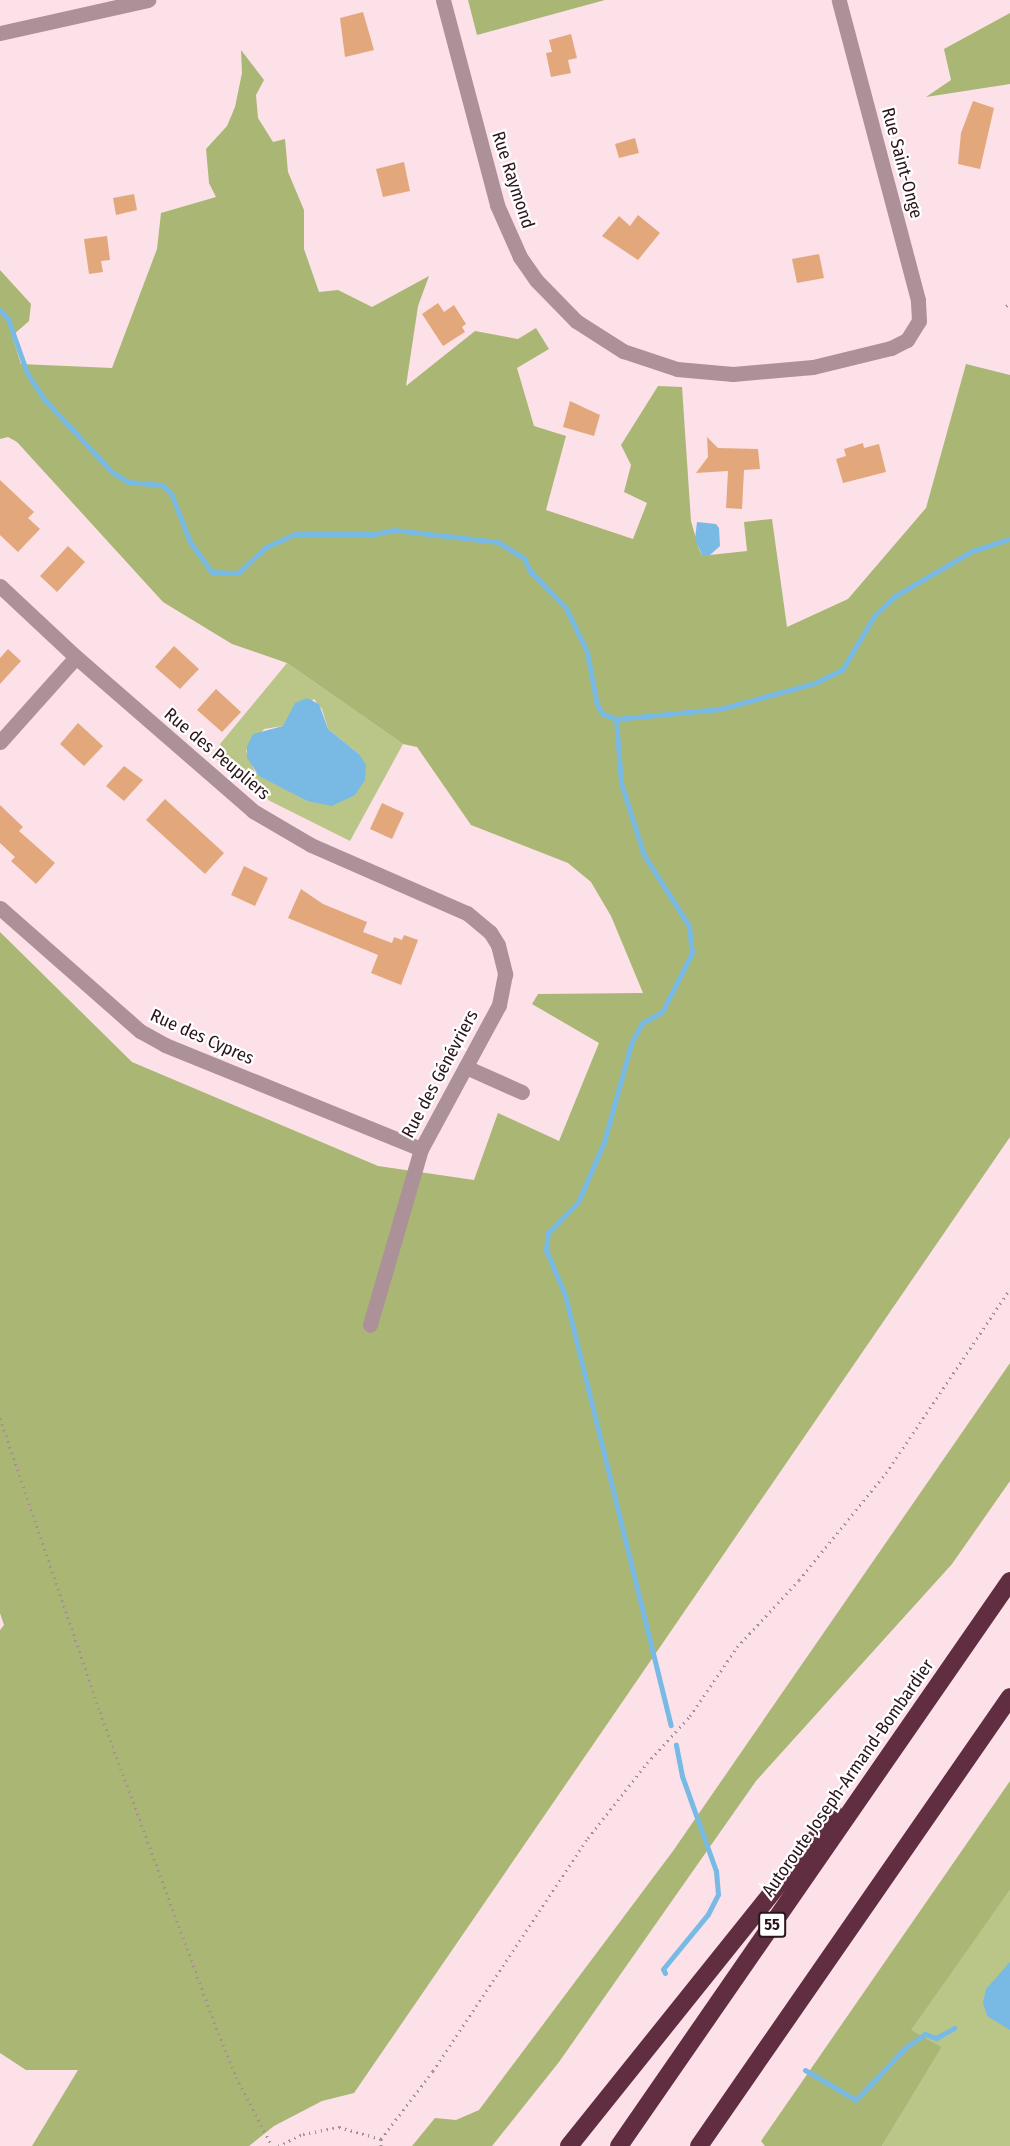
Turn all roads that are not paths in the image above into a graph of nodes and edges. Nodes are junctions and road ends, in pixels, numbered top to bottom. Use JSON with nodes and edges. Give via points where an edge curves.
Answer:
{"nodes":[{"id":1,"x":148,"y":0,"type":"edge"},
{"id":2,"x":443,"y":0,"type":"edge"},
{"id":3,"x":839,"y":0,"type":"edge"},
{"id":4,"x":0,"y":33,"type":"edge"},
{"id":5,"x":912,"y":334,"type":"joint"},
{"id":6,"x":0,"y":586,"type":"edge"},
{"id":7,"x":76,"y":657,"type":"junction"},
{"id":8,"x":0,"y":742,"type":"edge"},
{"id":9,"x":0,"y":908,"type":"edge"},
{"id":10,"x":498,"y":945,"type":"joint"},
{"id":11,"x":468,"y":1068,"type":"junction"},
{"id":12,"x":522,"y":1092,"type":"dead end"},
{"id":13,"x":421,"y":1149,"type":"junction"},
{"id":14,"x":370,"y":1325,"type":"dead end"},
{"id":15,"x":1010,"y":1581,"type":"edge"},
{"id":16,"x":1010,"y":1697,"type":"edge"},
{"id":17,"x":926,"y":1704,"type":"junction"},
{"id":18,"x":772,"y":2041,"type":"junction"},
{"id":19,"x":569,"y":2146,"type":"edge"},
{"id":20,"x":619,"y":2146,"type":"edge"},
{"id":21,"x":699,"y":2146,"type":"edge"},
{"id":22,"x":714,"y":2146,"type":"edge"}],
"edges":[{"from":1,"to":4,"type":"street"},
{"from":2,"to":5,"type":"street","name":"Rue Raymond","via":[[507,232],[536,280],[591,332],[650,361],[677,369],[733,374],[773,373],[853,359],[900,345]]},
{"from":3,"to":5,"type":"street","name":"Rue Saint-Onge","via":[[918,300],[919,321]]},
{"from":6,"to":7,"type":"street","name":"Rue des Peupliers"},
{"from":7,"to":8,"type":"street"},
{"from":7,"to":10,"type":"street","name":"Rue des Peupliers","via":[[253,811],[310,845],[467,914],[490,932]]},
{"from":9,"to":13,"type":"street","name":"Rue des Cypres","via":[[140,1031],[165,1046]]},
{"from":10,"to":11,"type":"street","name":"Rue des Génévriers","via":[[503,959],[503,989]]},
{"from":11,"to":12,"type":"street"},
{"from":11,"to":13,"type":"street","name":"Rue des Génévriers"},
{"from":13,"to":14,"type":"street","name":"Rue des Génévriers"},
{"from":15,"to":17,"type":"highway","name":"Autoroute Joseph-Armand-Bombardier","number":"55"},
{"from":16,"to":18,"type":"highway"},
{"from":17,"to":19,"type":"highway"},
{"from":17,"to":20,"type":"highway","name":"Autoroute Joseph-Armand-Bombardier","number":"55"},
{"from":18,"to":21,"type":"highway"},
{"from":18,"to":22,"type":"highway"}]}
